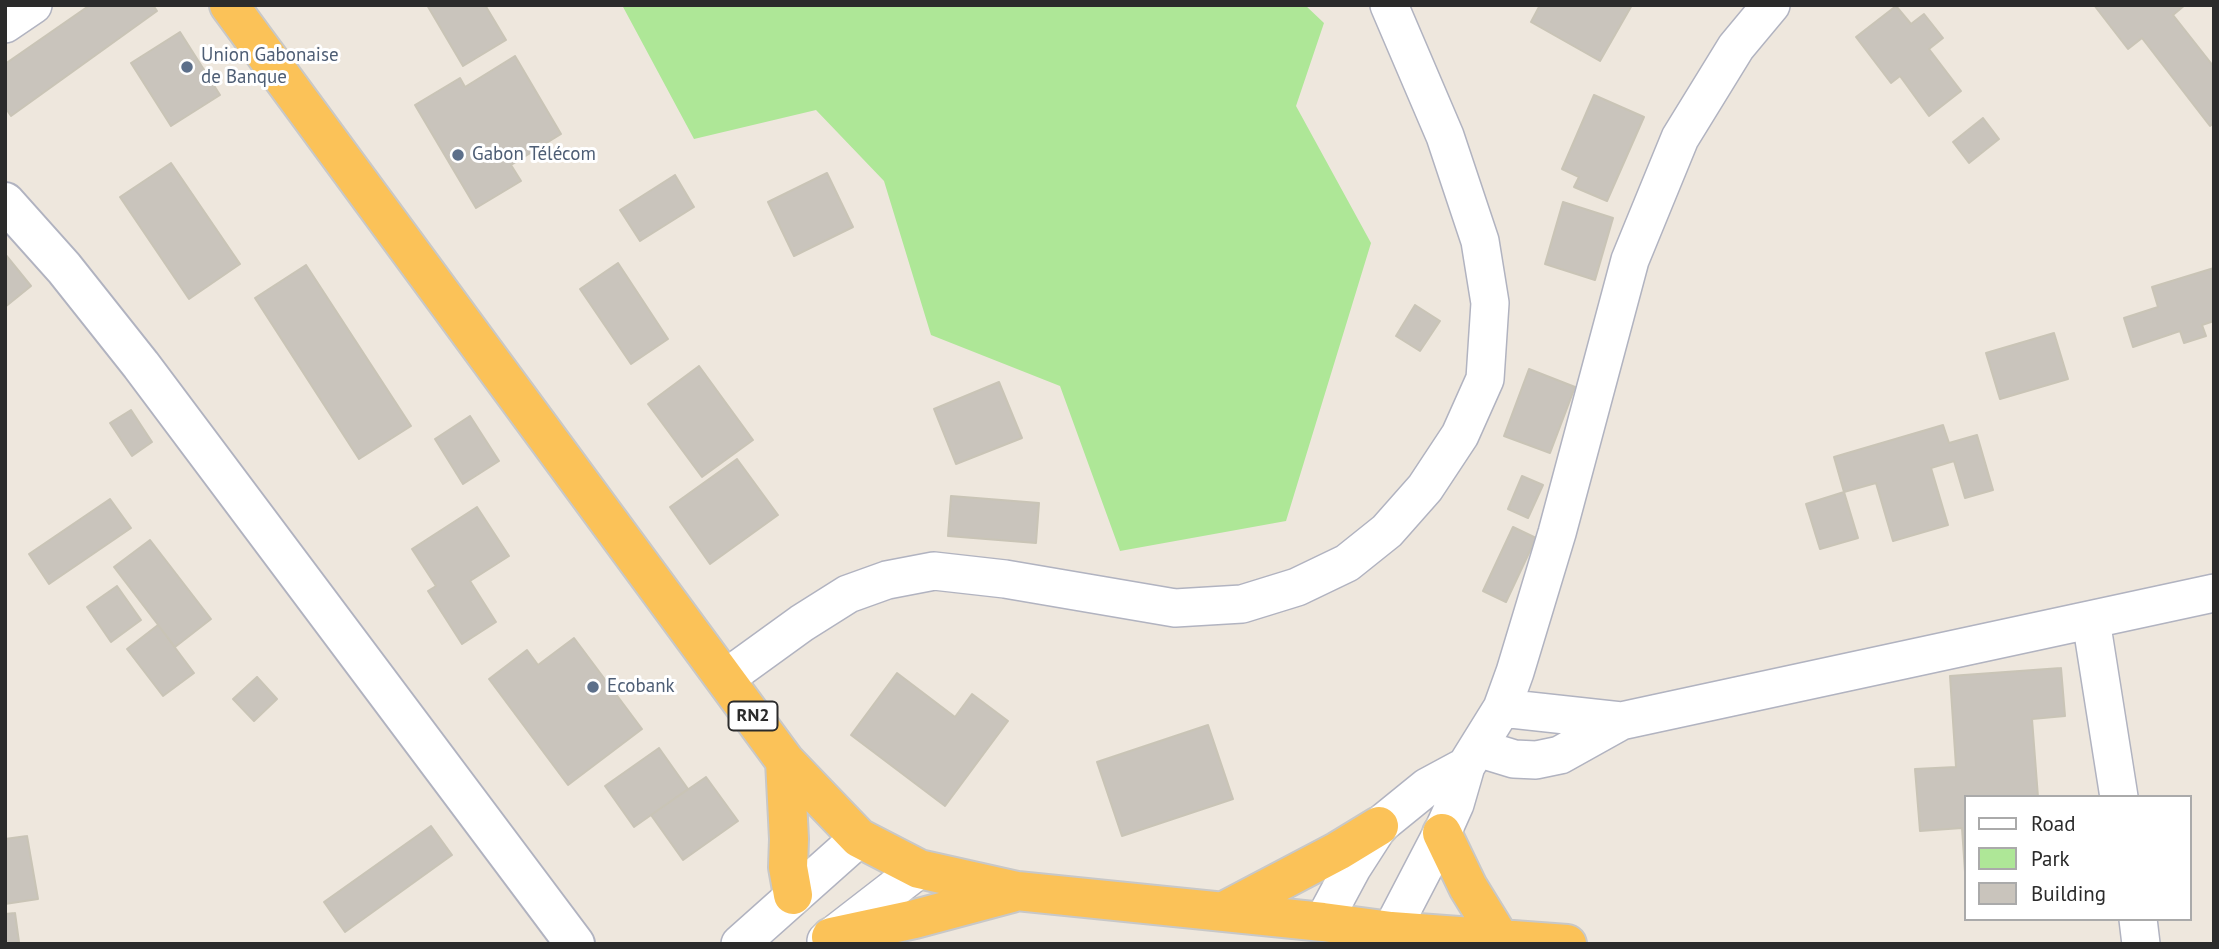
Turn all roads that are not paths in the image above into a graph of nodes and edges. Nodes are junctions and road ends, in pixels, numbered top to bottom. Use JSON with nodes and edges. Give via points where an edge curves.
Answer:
{"nodes":[{"id":1,"x":33,"y":5,"type":"edge"},
{"id":2,"x":229,"y":5,"type":"edge"},
{"id":3,"x":1388,"y":5,"type":"edge"},
{"id":4,"x":1771,"y":5,"type":"edge"},
{"id":5,"x":5,"y":24,"type":"edge"},
{"id":6,"x":5,"y":202,"type":"edge"},
{"id":7,"x":2214,"y":593,"type":"edge"},
{"id":8,"x":2091,"y":620,"type":"junction"},
{"id":9,"x":726,"y":677,"type":"junction"},
{"id":10,"x":1502,"y":708,"type":"junction"},
{"id":11,"x":1621,"y":721,"type":"junction"},
{"id":12,"x":1472,"y":757,"type":"junction"},
{"id":13,"x":785,"y":761,"type":"junction"},
{"id":14,"x":2119,"y":795,"type":"edge"},
{"id":15,"x":1379,"y":826,"type":"junction"},
{"id":16,"x":1442,"y":833,"type":"junction"},
{"id":17,"x":859,"y":838,"type":"junction"},
{"id":18,"x":919,"y":869,"type":"junction"},
{"id":19,"x":1017,"y":891,"type":"junction"},
{"id":20,"x":793,"y":895,"type":"junction"},
{"id":21,"x":1223,"y":911,"type":"junction"},
{"id":22,"x":2138,"y":921,"type":"edge"},
{"id":23,"x":1323,"y":922,"type":"junction"},
{"id":24,"x":1391,"y":931,"type":"junction"},
{"id":25,"x":1500,"y":939,"type":"junction"},
{"id":26,"x":827,"y":940,"type":"edge"},
{"id":27,"x":576,"y":942,"type":"edge"},
{"id":28,"x":740,"y":944,"type":"edge"},
{"id":29,"x":1567,"y":944,"type":"edge"},
{"id":30,"x":2141,"y":944,"type":"edge"}],
"edges":[{"from":1,"to":5,"type":"street"},
{"from":2,"to":9,"type":"highway","number":"RN2"},
{"from":3,"to":9,"type":"street","via":[[1445,136],[1480,241],[1490,303],[1485,379],[1453,446],[1425,488],[1387,531],[1347,563],[1297,587],[1242,604],[1175,608],[934,571],[887,580],[848,594]]},
{"from":4,"to":10,"type":"street","via":[[1736,47],[1680,138],[1630,260],[1557,533]]},
{"from":6,"to":27,"type":"street","via":[[141,365]]},
{"from":7,"to":8,"type":"street"},
{"from":8,"to":11,"type":"street"},
{"from":8,"to":14,"type":"street"},
{"from":9,"to":13,"type":"highway","number":"RN2"},
{"from":10,"to":11,"type":"street"},
{"from":10,"to":12,"type":"street"},
{"from":11,"to":12,"type":"street","via":[[1560,755],[1536,760]]},
{"from":12,"to":15,"type":"street"},
{"from":12,"to":16,"type":"street"},
{"from":13,"to":17,"type":"highway","number":"RN2"},
{"from":13,"to":20,"type":"highway"},
{"from":15,"to":21,"type":"highway"},
{"from":15,"to":23,"type":"street"},
{"from":16,"to":24,"type":"street"},
{"from":16,"to":25,"type":"highway"},
{"from":17,"to":18,"type":"highway","number":"RN2"},
{"from":17,"to":20,"type":"street"},
{"from":18,"to":19,"type":"highway","number":"RN2"},
{"from":18,"to":26,"type":"street"},
{"from":19,"to":21,"type":"highway","number":"RN2"},
{"from":19,"to":26,"type":"highway"},
{"from":20,"to":28,"type":"street"},
{"from":21,"to":23,"type":"highway","number":"RN2"},
{"from":22,"to":30,"type":"street"},
{"from":23,"to":24,"type":"highway","number":"RN2"},
{"from":24,"to":25,"type":"highway","number":"RN2"},
{"from":25,"to":29,"type":"highway","number":"RN2"}]}
